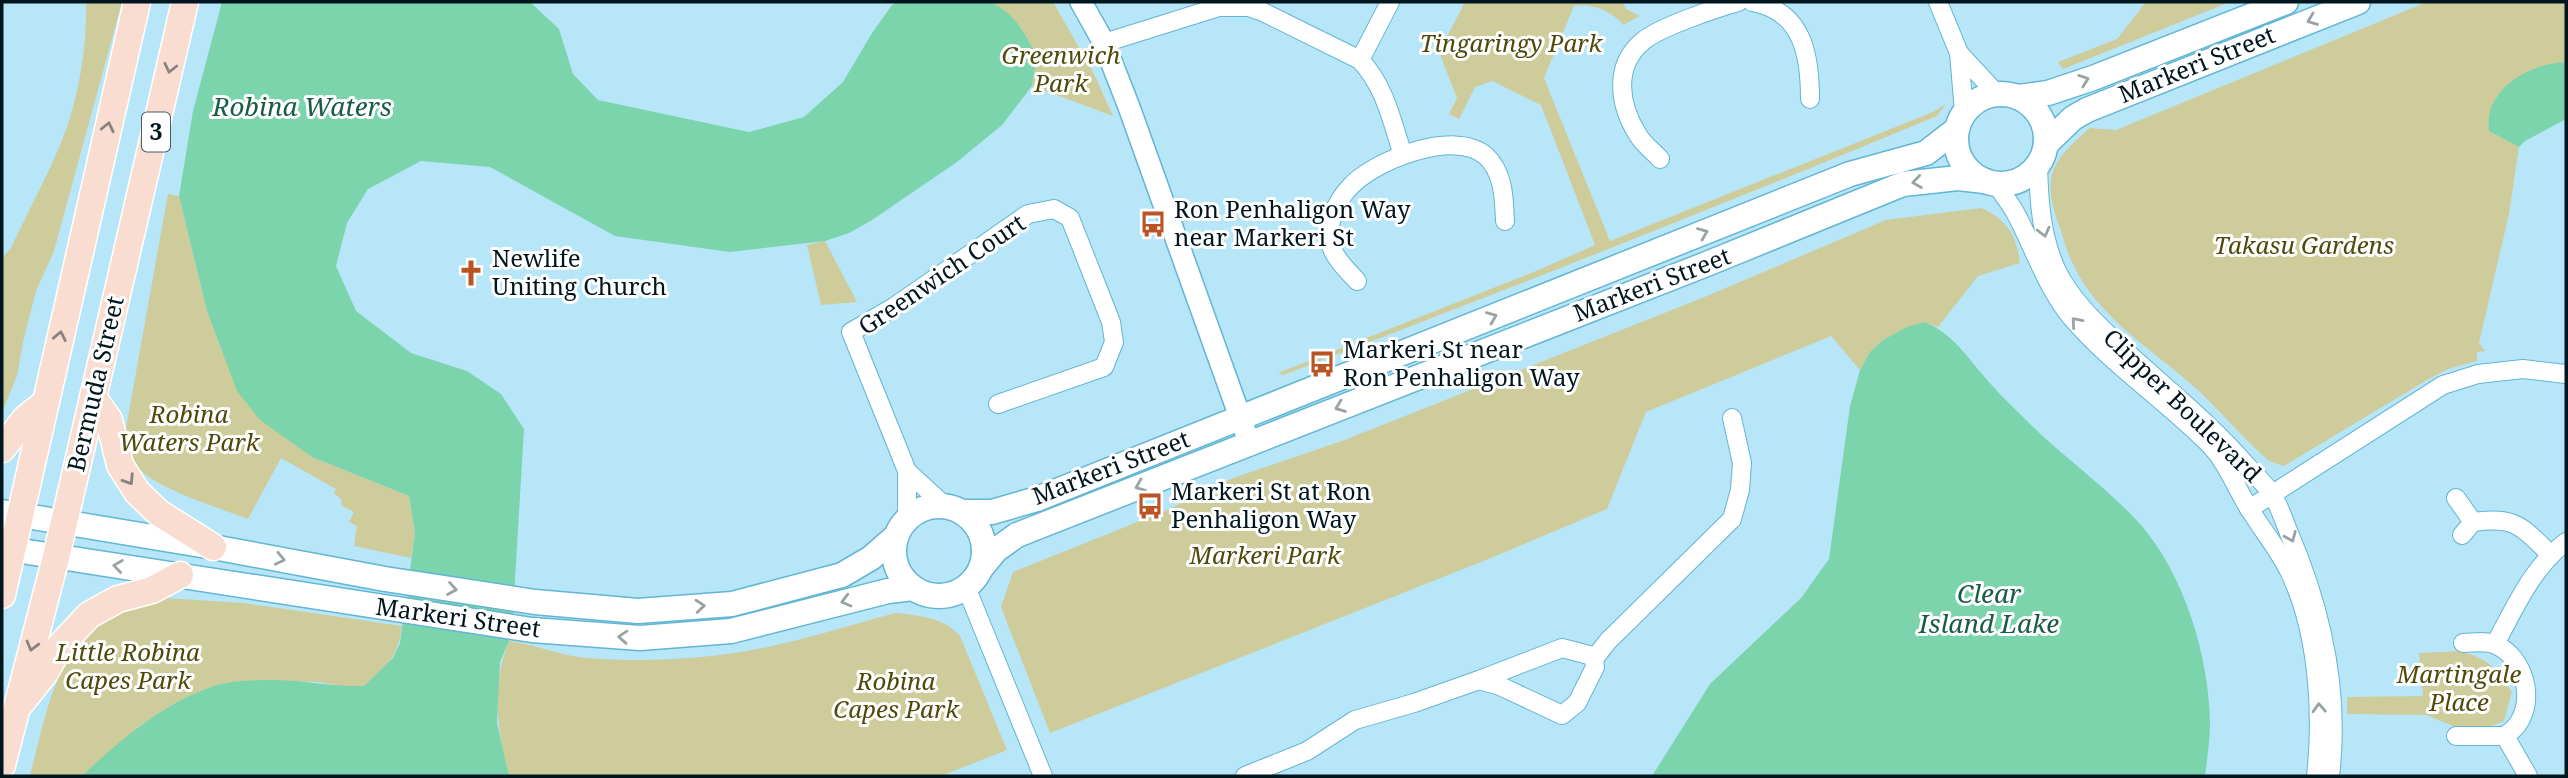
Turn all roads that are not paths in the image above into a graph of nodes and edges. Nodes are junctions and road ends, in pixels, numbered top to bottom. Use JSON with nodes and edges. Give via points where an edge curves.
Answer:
{"nodes":[{"id":1,"x":137,"y":2,"type":"edge"},
{"id":2,"x":186,"y":2,"type":"edge"},
{"id":3,"x":1081,"y":2,"type":"edge"},
{"id":4,"x":1390,"y":2,"type":"edge"},
{"id":5,"x":1738,"y":2,"type":"edge"},
{"id":6,"x":1752,"y":2,"type":"edge"},
{"id":7,"x":1937,"y":2,"type":"edge"},
{"id":8,"x":2286,"y":2,"type":"edge"},
{"id":9,"x":2358,"y":2,"type":"edge"},
{"id":10,"x":1699,"y":8,"type":"edge"},
{"id":11,"x":1104,"y":43,"type":"junction"},
{"id":12,"x":1959,"y":52,"type":"junction"},
{"id":13,"x":1360,"y":60,"type":"junction"},
{"id":14,"x":2008,"y":95,"type":"junction"},
{"id":15,"x":1810,"y":99,"type":"dead end"},
{"id":16,"x":1961,"y":120,"type":"junction"},
{"id":17,"x":2042,"y":154,"type":"junction"},
{"id":18,"x":1403,"y":155,"type":"junction"},
{"id":19,"x":1660,"y":159,"type":"dead end"},
{"id":20,"x":1990,"y":182,"type":"junction"},
{"id":21,"x":1505,"y":221,"type":"dead end"},
{"id":22,"x":1357,"y":281,"type":"dead end"},
{"id":23,"x":2566,"y":374,"type":"edge"},
{"id":24,"x":93,"y":397,"type":"junction"},
{"id":25,"x":46,"y":402,"type":"junction"},
{"id":26,"x":998,"y":404,"type":"dead end"},
{"id":27,"x":1240,"y":418,"type":"junction"},
{"id":28,"x":1732,"y":418,"type":"dead end"},
{"id":29,"x":1249,"y":442,"type":"junction"},
{"id":30,"x":2,"y":449,"type":"edge"},
{"id":31,"x":907,"y":471,"type":"junction"},
{"id":32,"x":2272,"y":495,"type":"junction"},
{"id":33,"x":2456,"y":498,"type":"dead end"},
{"id":34,"x":953,"y":509,"type":"junction"},
{"id":35,"x":2249,"y":509,"type":"junction"},
{"id":36,"x":11,"y":514,"type":"edge"},
{"id":37,"x":64,"y":523,"type":"junction"},
{"id":38,"x":901,"y":528,"type":"junction"},
{"id":39,"x":2566,"y":542,"type":"edge"},
{"id":40,"x":213,"y":547,"type":"junction"},
{"id":41,"x":7,"y":549,"type":"edge"},
{"id":42,"x":2550,"y":554,"type":"junction"},
{"id":43,"x":56,"y":557,"type":"junction"},
{"id":44,"x":981,"y":568,"type":"junction"},
{"id":45,"x":180,"y":575,"type":"junction"},
{"id":46,"x":966,"y":587,"type":"junction"},
{"id":47,"x":913,"y":588,"type":"junction"},
{"id":48,"x":2,"y":595,"type":"edge"},
{"id":49,"x":2463,"y":643,"type":"dead end"},
{"id":50,"x":2495,"y":644,"type":"junction"},
{"id":51,"x":1594,"y":659,"type":"junction"},
{"id":52,"x":1479,"y":680,"type":"junction"},
{"id":53,"x":16,"y":709,"type":"junction"},
{"id":54,"x":2456,"y":736,"type":"dead end"},
{"id":55,"x":2505,"y":736,"type":"junction"},
{"id":56,"x":2,"y":765,"type":"edge"},
{"id":57,"x":1043,"y":776,"type":"edge"},
{"id":58,"x":1245,"y":776,"type":"edge"},
{"id":59,"x":2316,"y":776,"type":"edge"},
{"id":60,"x":2330,"y":776,"type":"edge"},
{"id":61,"x":2528,"y":776,"type":"edge"}],
"edges":[{"from":25,"to":1,"type":"main road","name":"Bermuda Street","number":"3","one_way":true},
{"from":2,"to":24,"type":"main road","name":"Bermuda Street","number":"3","one_way":true},
{"from":3,"to":11,"type":"street"},
{"from":4,"to":13,"type":"street"},
{"from":5,"to":10,"type":"street"},
{"from":6,"to":15,"type":"street","via":[[1789,19],[1798,34],[1810,66]]},
{"from":7,"to":12,"type":"street"},
{"from":14,"to":8,"type":"main road","name":"Markeri Street","one_way":true,"via":[[2048,93],[2093,78]]},
{"from":9,"to":17,"type":"main road","name":"Markeri Street","one_way":true,"via":[[2087,110],[2073,118]]},
{"from":10,"to":19,"type":"street","via":[[1645,39],[1623,69],[1620,88],[1638,136]]},
{"from":11,"to":13,"type":"street","via":[[1234,6],[1263,12]]},
{"from":11,"to":27,"type":"street"},
{"from":12,"to":14,"type":"street"},
{"from":12,"to":16,"type":"street"},
{"from":13,"to":18,"type":"street","via":[[1383,96]]},
{"from":14,"to":16,"type":"main road","via":[[1979,99]]},
{"from":14,"to":17,"type":"main road","via":[[2031,105],[2040,116],[2046,129]]},
{"from":16,"to":20,"type":"main road","via":[[1958,154],[1974,174]]},
{"from":27,"to":16,"type":"main road","name":"Markeri Street","one_way":true,"via":[[1850,174],[1926,153]]},
{"from":17,"to":20,"type":"main road","via":[[2030,174],[2019,180]]},
{"from":17,"to":32,"type":"street","name":"Clipper Boulevard","one_way":true,"via":[[2039,209],[2043,232],[2067,288],[2095,322],[2216,433]]},
{"from":18,"to":21,"type":"street","via":[[1457,144],[1485,155],[1504,192]]},
{"from":18,"to":22,"type":"street","via":[[1348,188],[1330,223],[1332,250]]},
{"from":20,"to":29,"type":"main road","name":"Markeri Street","one_way":true,"via":[[1958,178],[1903,184]]},
{"from":35,"to":20,"type":"street","name":"Clipper Boulevard","one_way":true,"via":[[2211,446],[2099,346],[2069,313],[2039,265],[2016,214]]},
{"from":23,"to":32,"type":"street","via":[[2523,369],[2479,374],[2444,385]]},
{"from":24,"to":37,"type":"main road","name":"Bermuda Street","number":"3"},
{"from":24,"to":40,"type":"main road","one_way":true,"via":[[109,420],[120,465],[137,492],[159,513]]},
{"from":25,"to":30,"type":"main road","via":[[25,419]]},
{"from":25,"to":36,"type":"main road","name":"Bermuda Street","number":"3"},
{"from":26,"to":31,"type":"street","name":"Greenwich Court","via":[[1104,367],[1114,342],[1111,322],[1070,218],[1054,209],[1028,214],[851,332]]},
{"from":27,"to":29,"type":"street"},
{"from":27,"to":34,"type":"main road","name":"Markeri Street","via":[[1037,499],[992,512]]},
{"from":28,"to":51,"type":"street","via":[[1742,463],[1732,519]]},
{"from":29,"to":44,"type":"main road","name":"Markeri Street","one_way":true,"via":[[1017,535]]},
{"from":31,"to":34,"type":"street","name":"Greenwich Court"},
{"from":31,"to":38,"type":"street","name":"Greenwich Court"},
{"from":32,"to":35,"type":"street"},
{"from":32,"to":60,"type":"street","name":"Clipper Boulevard","one_way":true,"via":[[2320,618],[2335,722]]},
{"from":33,"to":42,"type":"street","via":[[2467,529],[2506,520]]},
{"from":34,"to":38,"type":"main road","via":[[931,506],[918,510]]},
{"from":34,"to":44,"type":"main road","via":[[978,528],[984,554]]},
{"from":59,"to":35,"type":"street","name":"Clipper Boulevard","one_way":true,"via":[[2318,693],[2303,608],[2279,552]]},
{"from":36,"to":37,"type":"main road","name":"Markeri Street"},
{"from":36,"to":41,"type":"main road","name":"Bermuda Street","number":"3"},
{"from":37,"to":40,"type":"main road","name":"Markeri Street"},
{"from":37,"to":43,"type":"main road","name":"Bermuda Street","number":"3"},
{"from":40,"to":38,"type":"main road","name":"Markeri Street","one_way":true,"via":[[535,602],[638,611],[732,604],[842,575],[871,558]]},
{"from":38,"to":47,"type":"main road","via":[[893,552],[903,578]]},
{"from":39,"to":42,"type":"street"},
{"from":41,"to":43,"type":"main road","name":"Markeri Street"},
{"from":41,"to":48,"type":"main road","name":"Bermuda Street","number":"3"},
{"from":42,"to":50,"type":"street"},
{"from":45,"to":43,"type":"main road","name":"Markeri Street","one_way":true},
{"from":43,"to":53,"type":"main road","name":"Bermuda Street","number":"3","one_way":true},
{"from":44,"to":46,"type":"main road"},
{"from":47,"to":45,"type":"main road","name":"Markeri Street","one_way":true,"via":[[731,631],[640,638],[532,630]]},
{"from":45,"to":53,"type":"main road","via":[[89,615],[60,646]]},
{"from":46,"to":47,"type":"main road","via":[[939,596]]},
{"from":46,"to":57,"type":"street"},
{"from":49,"to":50,"type":"street"},
{"from":50,"to":55,"type":"street","via":[[2516,662],[2525,678],[2525,702],[2518,724]]},
{"from":51,"to":52,"type":"street","via":[[1562,648]]},
{"from":51,"to":52,"type":"street","via":[[1595,667],[1577,704],[1562,715]]},
{"from":52,"to":58,"type":"street","via":[[1355,720],[1307,751]]},
{"from":53,"to":56,"type":"main road","name":"Bermuda Street","number":"3"},
{"from":54,"to":55,"type":"street"},
{"from":55,"to":61,"type":"street"}]}
